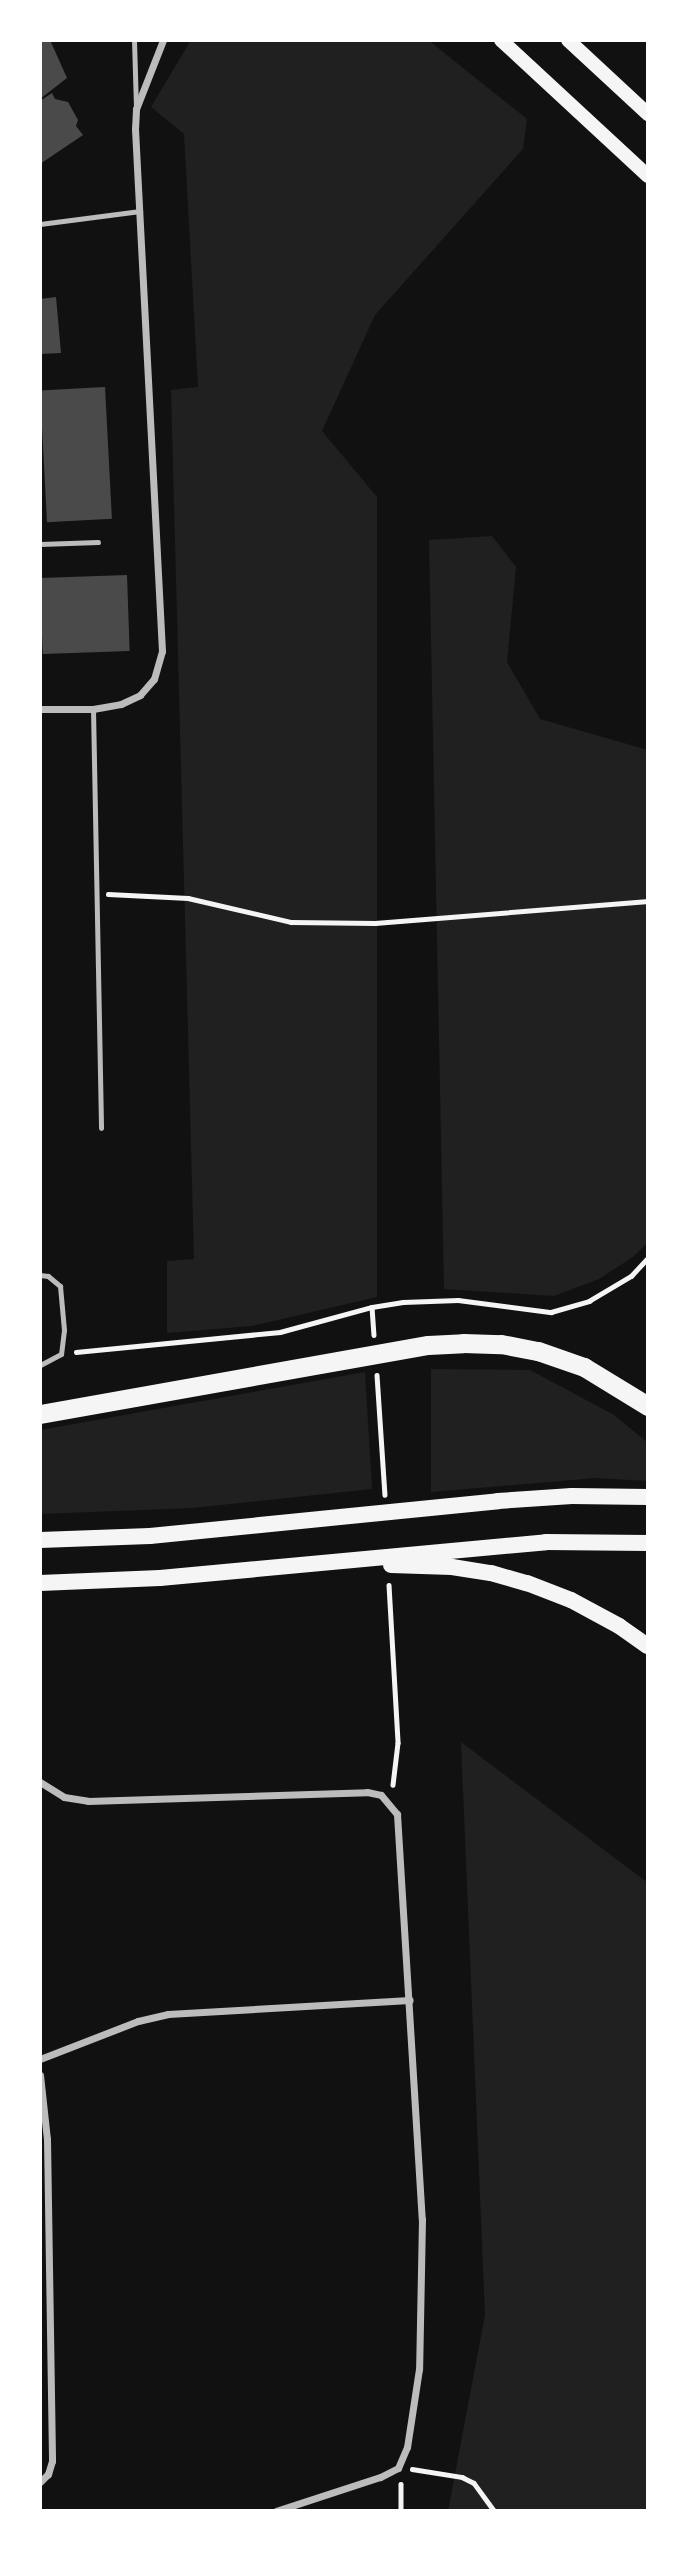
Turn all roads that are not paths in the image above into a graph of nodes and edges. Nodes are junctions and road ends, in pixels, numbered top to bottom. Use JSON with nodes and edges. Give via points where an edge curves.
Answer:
{"nodes":[{"id":1,"x":134,"y":40,"type":"edge"},
{"id":2,"x":163,"y":40,"type":"edge"},
{"id":3,"x":500,"y":40,"type":"edge"},
{"id":4,"x":568,"y":40,"type":"edge"},
{"id":5,"x":136,"y":110,"type":"junction"},
{"id":6,"x":648,"y":114,"type":"edge"},
{"id":7,"x":648,"y":176,"type":"edge"},
{"id":8,"x":140,"y":211,"type":"junction"},
{"id":9,"x":40,"y":224,"type":"edge"},
{"id":10,"x":98,"y":542,"type":"dead end"},
{"id":11,"x":40,"y":544,"type":"edge"},
{"id":12,"x":40,"y":709,"type":"edge"},
{"id":13,"x":93,"y":709,"type":"junction"},
{"id":14,"x":101,"y":1128,"type":"dead end"},
{"id":15,"x":40,"y":1275,"type":"edge"},
{"id":16,"x":40,"y":1365,"type":"edge"},
{"id":17,"x":648,"y":1406,"type":"edge"},
{"id":18,"x":40,"y":1414,"type":"edge"},
{"id":19,"x":648,"y":1497,"type":"edge"},
{"id":20,"x":44,"y":1540,"type":"edge"},
{"id":21,"x":648,"y":1543,"type":"edge"},
{"id":22,"x":277,"y":1568,"type":"junction"},
{"id":23,"x":43,"y":1583,"type":"edge"},
{"id":24,"x":648,"y":1646,"type":"edge"},
{"id":25,"x":40,"y":1783,"type":"edge"},
{"id":26,"x":410,"y":2000,"type":"junction"},
{"id":27,"x":40,"y":2059,"type":"edge"},
{"id":28,"x":40,"y":2075,"type":"edge"},
{"id":29,"x":40,"y":2482,"type":"edge"},
{"id":30,"x":276,"y":2511,"type":"edge"}],
"edges":[{"from":1,"to":5,"type":"lane"},
{"from":2,"to":5,"type":"street"},
{"from":3,"to":7,"type":"main road"},
{"from":4,"to":6,"type":"main road"},
{"from":5,"to":8,"type":"street"},
{"from":8,"to":9,"type":"lane"},
{"from":8,"to":13,"type":"street","via":[[162,651],[154,679],[141,695]]},
{"from":10,"to":11,"type":"lane"},
{"from":12,"to":13,"type":"street"},
{"from":13,"to":14,"type":"lane"},
{"from":15,"to":16,"type":"lane","via":[[60,1286],[64,1330],[61,1354]]},
{"from":17,"to":18,"type":"highway","via":[[584,1367],[538,1351],[463,1343],[428,1345]]},
{"from":19,"to":20,"type":"main road","via":[[498,1501],[189,1532]]},
{"from":21,"to":22,"type":"main road","via":[[546,1542]]},
{"from":22,"to":23,"type":"main road"},
{"from":22,"to":24,"type":"main road","via":[[383,1565],[491,1573],[571,1600]]},
{"from":25,"to":26,"type":"street","via":[[64,1797],[88,1801],[381,1794],[391,1804],[400,1827]]},
{"from":26,"to":27,"type":"street","via":[[168,2014]]},
{"from":26,"to":30,"type":"street","via":[[422,2219],[419,2369],[407,2447],[398,2468],[380,2477]]},
{"from":28,"to":29,"type":"street","via":[[47,2139],[52,2461]]}]}
